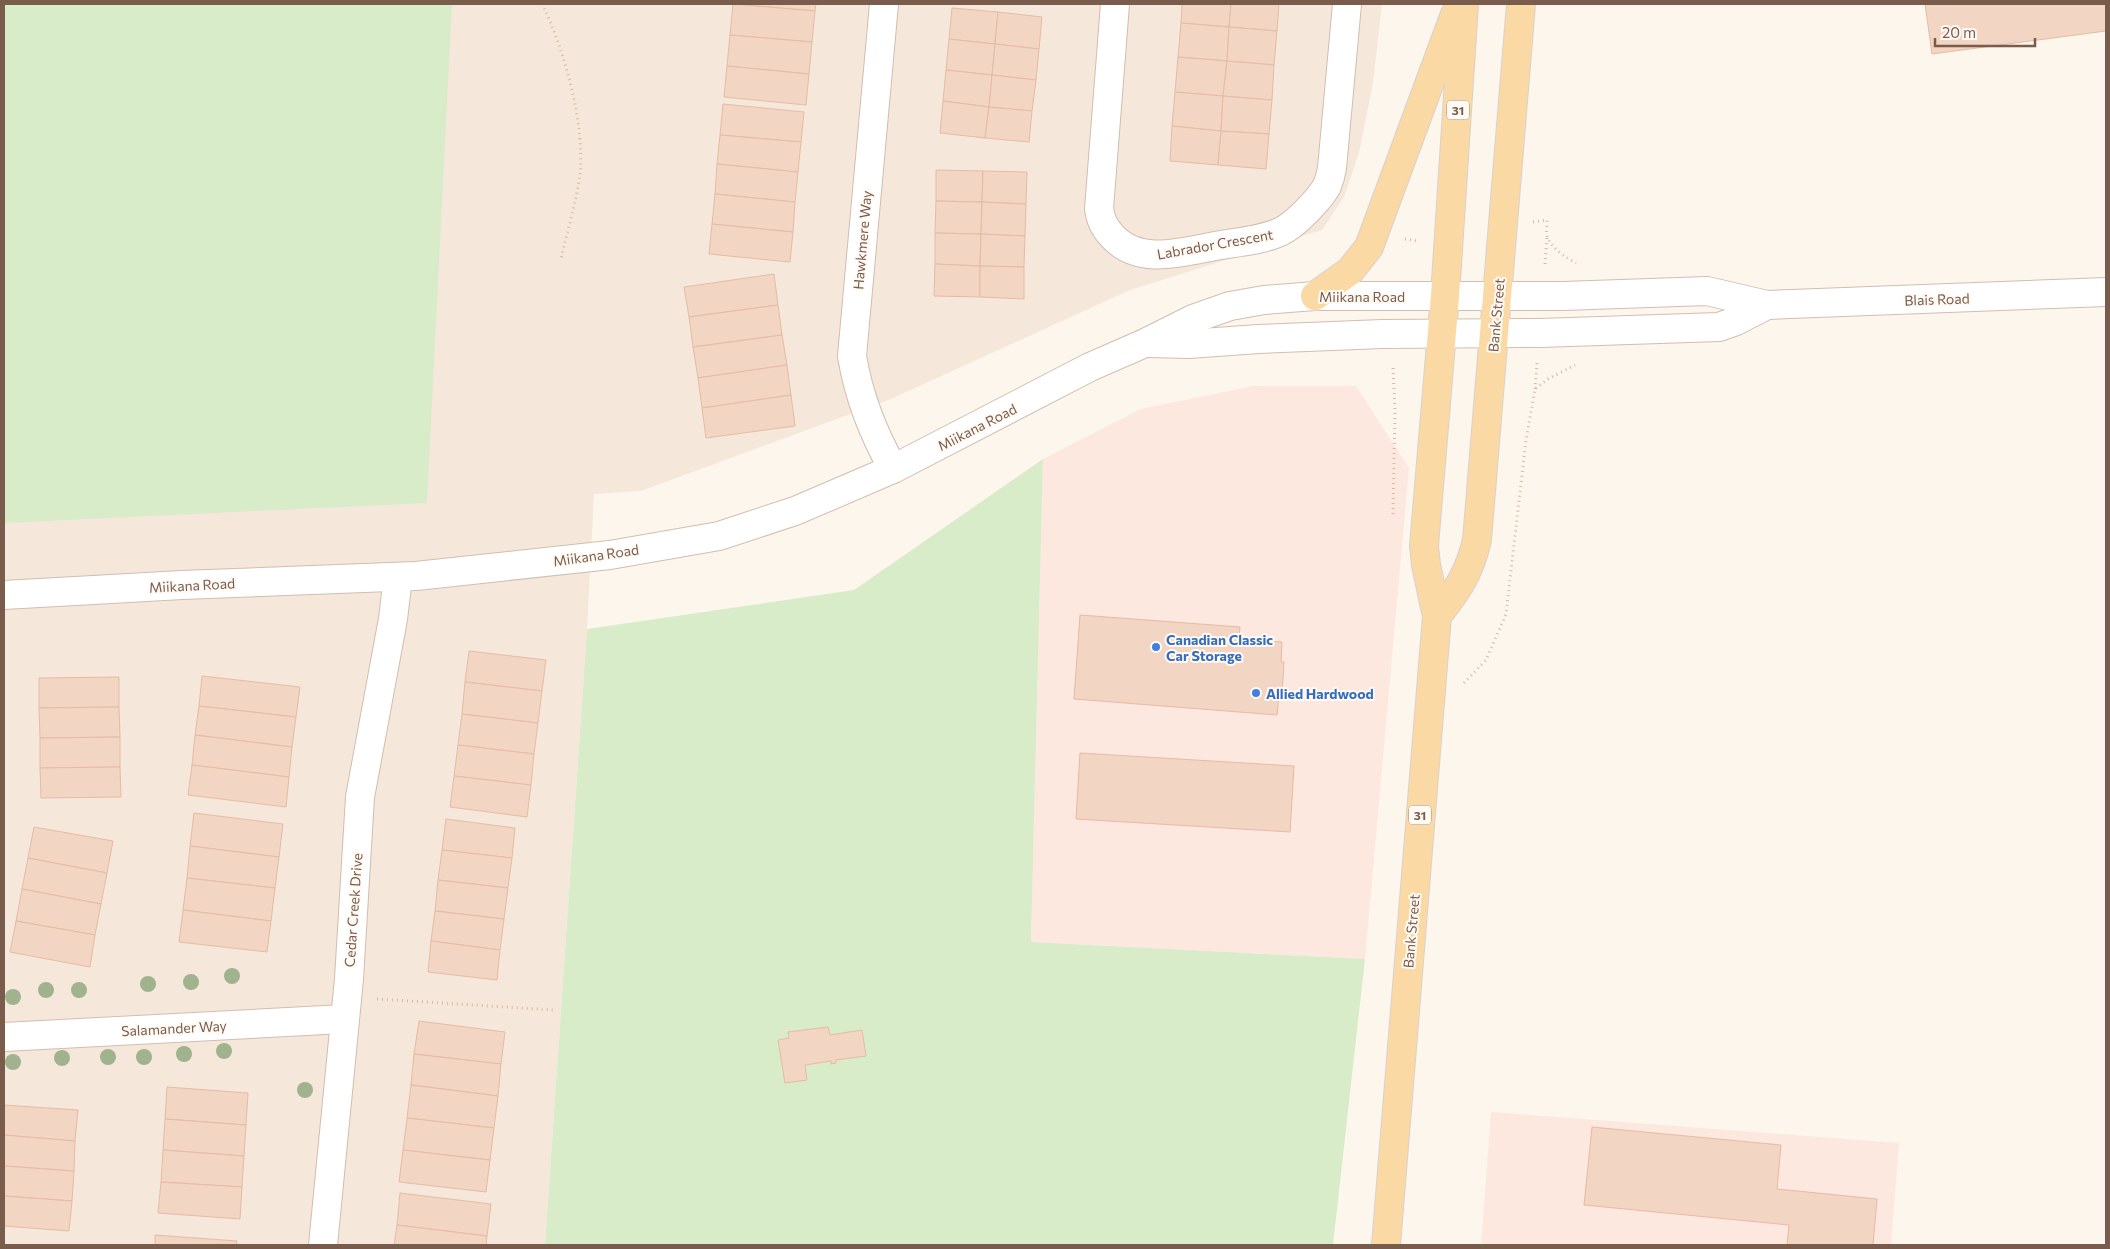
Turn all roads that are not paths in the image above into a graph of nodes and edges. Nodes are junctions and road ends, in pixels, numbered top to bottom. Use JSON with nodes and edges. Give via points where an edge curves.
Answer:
{"nodes":[{"id":1,"x":884,"y":4,"type":"edge"},
{"id":2,"x":1115,"y":4,"type":"edge"},
{"id":3,"x":1348,"y":4,"type":"edge"},
{"id":4,"x":1460,"y":4,"type":"edge"},
{"id":5,"x":1464,"y":4,"type":"edge"},
{"id":6,"x":1521,"y":4,"type":"edge"},
{"id":7,"x":2106,"y":292,"type":"edge"},
{"id":8,"x":1315,"y":296,"type":"junction"},
{"id":9,"x":1446,"y":296,"type":"junction"},
{"id":10,"x":1498,"y":296,"type":"junction"},
{"id":11,"x":1767,"y":305,"type":"junction"},
{"id":12,"x":1494,"y":332,"type":"junction"},
{"id":13,"x":1443,"y":333,"type":"junction"},
{"id":14,"x":1146,"y":343,"type":"junction"},
{"id":15,"x":893,"y":469,"type":"junction"},
{"id":16,"x":398,"y":577,"type":"junction"},
{"id":17,"x":4,"y":595,"type":"edge"},
{"id":18,"x":1437,"y":616,"type":"junction"},
{"id":19,"x":345,"y":1007,"type":"junction"},
{"id":20,"x":4,"y":1037,"type":"edge"},
{"id":21,"x":323,"y":1245,"type":"edge"},
{"id":22,"x":1386,"y":1245,"type":"edge"}],
"edges":[{"from":1,"to":15,"type":"street","name":"Hawkmere Way","via":[[852,356],[856,383],[873,432]]},
{"from":2,"to":3,"type":"street","name":"Labrador Crescent","via":[[1099,209],[1101,222],[1118,242],[1132,250],[1147,255],[1164,255],[1282,232],[1327,186],[1332,168]]},
{"from":4,"to":8,"type":"main road","via":[[1369,247],[1350,271]]},
{"from":5,"to":9,"type":"main road","name":"Bank Street","number":"31"},
{"from":6,"to":10,"type":"main road","name":"Bank Street"},
{"from":7,"to":11,"type":"street","name":"Blais Road"},
{"from":8,"to":9,"type":"street","name":"Miikana Road"},
{"from":8,"to":14,"type":"street","name":"Miikana Road","via":[[1230,306],[1192,319]]},
{"from":9,"to":10,"type":"street","name":"Miikana Road"},
{"from":9,"to":13,"type":"main road","name":"Bank Street","number":"31"},
{"from":10,"to":11,"type":"street","name":"Blais Road","via":[[1708,291]]},
{"from":10,"to":12,"type":"main road","name":"Bank Street"},
{"from":11,"to":12,"type":"street","name":"Blais Road","via":[[1719,327]]},
{"from":12,"to":13,"type":"street","name":"Miikana Road"},
{"from":12,"to":18,"type":"main road","name":"Bank Street","via":[[1477,540],[1459,588]]},
{"from":13,"to":14,"type":"street","name":"Miikana Road"},
{"from":13,"to":18,"type":"main road","name":"Bank Street","number":"31","via":[[1424,546]]},
{"from":14,"to":15,"type":"street","name":"Miikana Road","via":[[1090,367]]},
{"from":15,"to":16,"type":"street","name":"Miikana Road","via":[[796,511],[720,536],[600,556]]},
{"from":16,"to":17,"type":"street","name":"Miikana Road","via":[[182,584]]},
{"from":16,"to":19,"type":"street","name":"Cedar Creek Drive","via":[[360,798]]},
{"from":18,"to":22,"type":"main road","name":"Bank Street","number":"31"},
{"from":19,"to":20,"type":"street","name":"Salamander Way"},
{"from":19,"to":21,"type":"street","name":"Cedar Creek Drive"}]}
